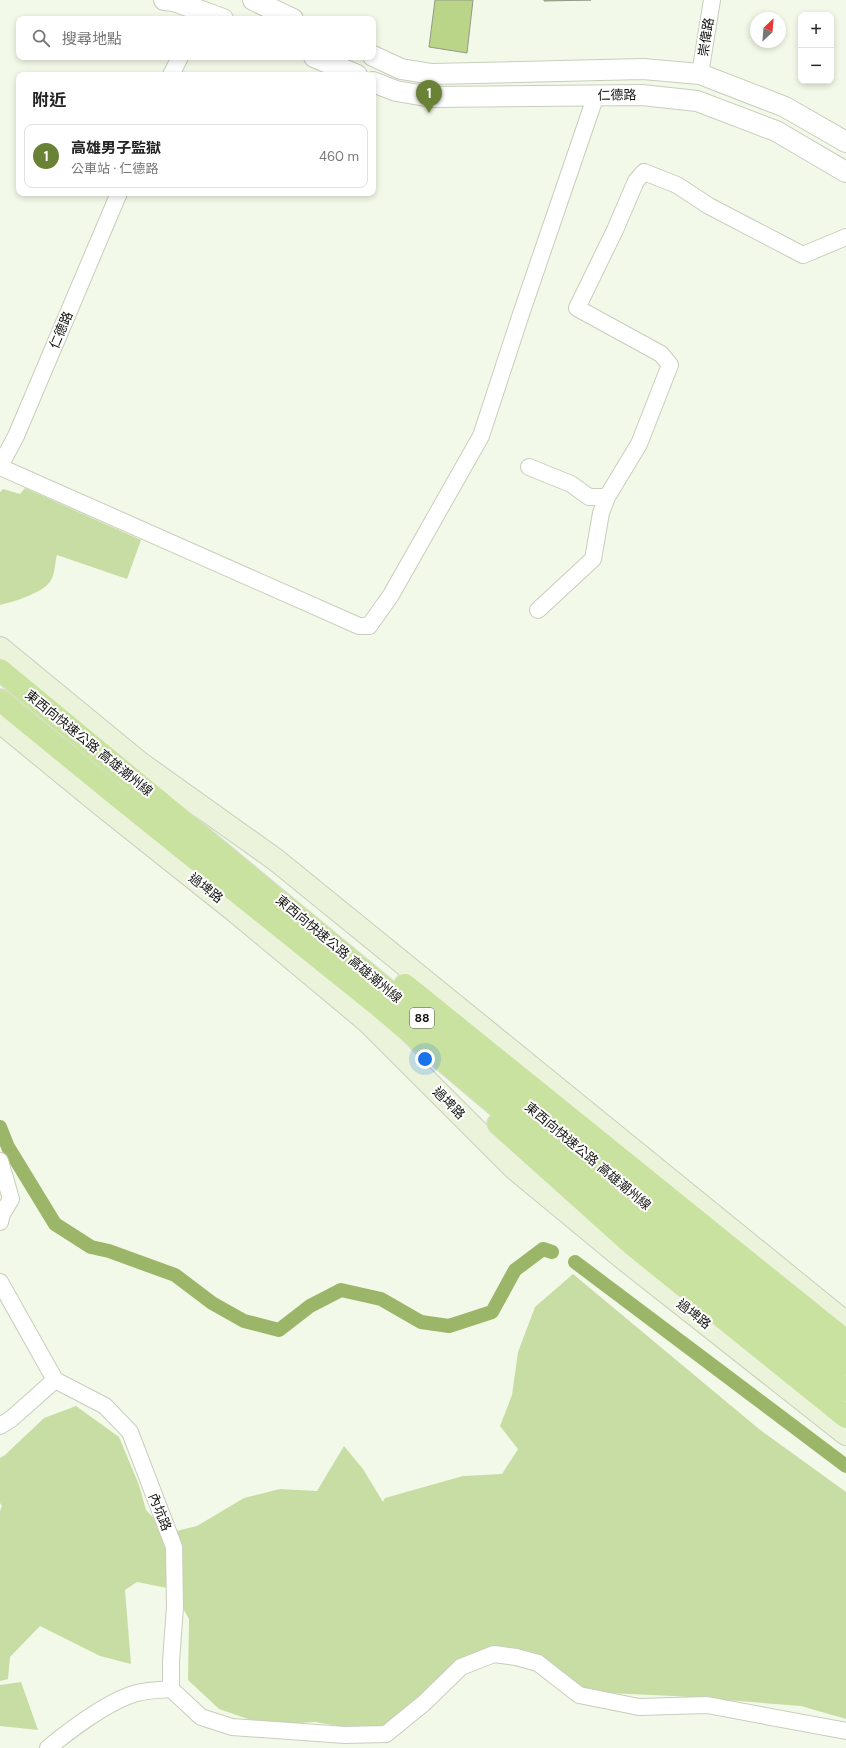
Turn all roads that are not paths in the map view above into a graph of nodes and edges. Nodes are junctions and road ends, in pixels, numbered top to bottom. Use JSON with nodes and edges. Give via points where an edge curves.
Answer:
{"nodes":[{"id":1,"x":164,"y":0,"type":"edge"},
{"id":2,"x":252,"y":0,"type":"edge"},
{"id":3,"x":712,"y":0,"type":"edge"},
{"id":4,"x":201,"y":10,"type":"edge"},
{"id":5,"x":216,"y":16,"type":"edge"},
{"id":6,"x":287,"y":16,"type":"edge"},
{"id":7,"x":376,"y":57,"type":"edge"},
{"id":8,"x":179,"y":60,"type":"edge"},
{"id":9,"x":321,"y":60,"type":"edge"},
{"id":10,"x":173,"y":72,"type":"edge"},
{"id":11,"x":350,"y":72,"type":"edge"},
{"id":12,"x":700,"y":74,"type":"junction"},
{"id":13,"x":376,"y":83,"type":"edge"},
{"id":14,"x":596,"y":95,"type":"junction"},
{"id":15,"x":846,"y":142,"type":"edge"},
{"id":16,"x":846,"y":172,"type":"edge"},
{"id":17,"x":118,"y":196,"type":"edge"},
{"id":18,"x":846,"y":237,"type":"edge"},
{"id":19,"x":0,"y":467,"type":"edge"},
{"id":20,"x":529,"y":467,"type":"dead end"},
{"id":21,"x":607,"y":497,"type":"junction"},
{"id":22,"x":538,"y":610,"type":"dead end"},
{"id":23,"x":0,"y":648,"type":"edge"},
{"id":24,"x":0,"y":670,"type":"edge"},
{"id":25,"x":0,"y":700,"type":"edge"},
{"id":26,"x":0,"y":722,"type":"edge"},
{"id":27,"x":130,"y":776,"type":"junction"},
{"id":28,"x":380,"y":1006,"type":"junction"},
{"id":29,"x":0,"y":1161,"type":"edge"},
{"id":30,"x":0,"y":1222,"type":"edge"},
{"id":31,"x":0,"y":1282,"type":"edge"},
{"id":32,"x":846,"y":1323,"type":"edge"},
{"id":33,"x":846,"y":1341,"type":"edge"},
{"id":34,"x":846,"y":1364,"type":"edge"},
{"id":35,"x":54,"y":1380,"type":"junction"},
{"id":36,"x":846,"y":1390,"type":"edge"},
{"id":37,"x":846,"y":1417,"type":"edge"},
{"id":38,"x":0,"y":1426,"type":"edge"},
{"id":39,"x":846,"y":1434,"type":"edge"},
{"id":40,"x":171,"y":1689,"type":"junction"},
{"id":41,"x":846,"y":1731,"type":"edge"},
{"id":42,"x":388,"y":1741,"type":"edge"},
{"id":43,"x":48,"y":1748,"type":"edge"}],
"edges":[{"from":1,"to":4,"type":"street"},
{"from":2,"to":6,"type":"street"},
{"from":3,"to":12,"type":"street","name":"崇偉路"},
{"from":4,"to":5,"type":"street"},
{"from":7,"to":12,"type":"street","name":"仁德路","via":[[401,69],[432,74],[643,69]]},
{"from":8,"to":10,"type":"street"},
{"from":9,"to":11,"type":"street"},
{"from":12,"to":15,"type":"street","name":"仁德路","via":[[785,107]]},
{"from":13,"to":14,"type":"street","name":"仁德路","via":[[396,91],[432,97]]},
{"from":14,"to":16,"type":"street","name":"仁德路","via":[[642,95],[697,101],[776,131]]},
{"from":14,"to":19,"type":"street","via":[[481,436],[391,595],[369,626],[359,626]]},
{"from":17,"to":19,"type":"street","name":"仁德路","via":[[16,436]]},
{"from":18,"to":21,"type":"street","via":[[802,255],[709,206],[677,185],[644,172],[636,180],[577,308],[661,354],[670,365],[639,444]]},
{"from":20,"to":21,"type":"street","via":[[571,484],[589,497]]},
{"from":21,"to":22,"type":"street","via":[[601,513],[593,559]]},
{"from":23,"to":32,"type":"main road","via":[[140,763],[282,865]]},
{"from":24,"to":27,"type":"highway","name":"東西向快速公路 高雄潮州線","number":"88"},
{"from":25,"to":28,"type":"highway","name":"東西向快速公路 高雄潮州線","number":"88"},
{"from":26,"to":39,"type":"main road","name":"過埤路","via":[[368,1022],[515,1169],[624,1259]]},
{"from":27,"to":33,"type":"highway","via":[[401,982]]},
{"from":27,"to":34,"type":"highway","name":"東西向快速公路 高雄潮州線","number":"88","via":[[658,1214]]},
{"from":28,"to":36,"type":"highway","name":"東西向快速公路 高雄潮州線","number":"88","via":[[645,1230]]},
{"from":28,"to":37,"type":"highway","via":[[405,1037],[528,1152],[634,1246]]},
{"from":29,"to":30,"type":"street","via":[[11,1198]]},
{"from":31,"to":35,"type":"street"},
{"from":35,"to":38,"type":"street"},
{"from":35,"to":40,"type":"street","name":"內坑路","via":[[104,1406],[130,1432],[174,1547],[175,1607]]},
{"from":40,"to":42,"type":"street","via":[[201,1717],[232,1727],[345,1735]]},
{"from":40,"to":43,"type":"street","via":[[138,1692],[121,1698]]},
{"from":41,"to":42,"type":"street","via":[[707,1705],[639,1707],[579,1695],[538,1664],[494,1654],[461,1667]]}]}
